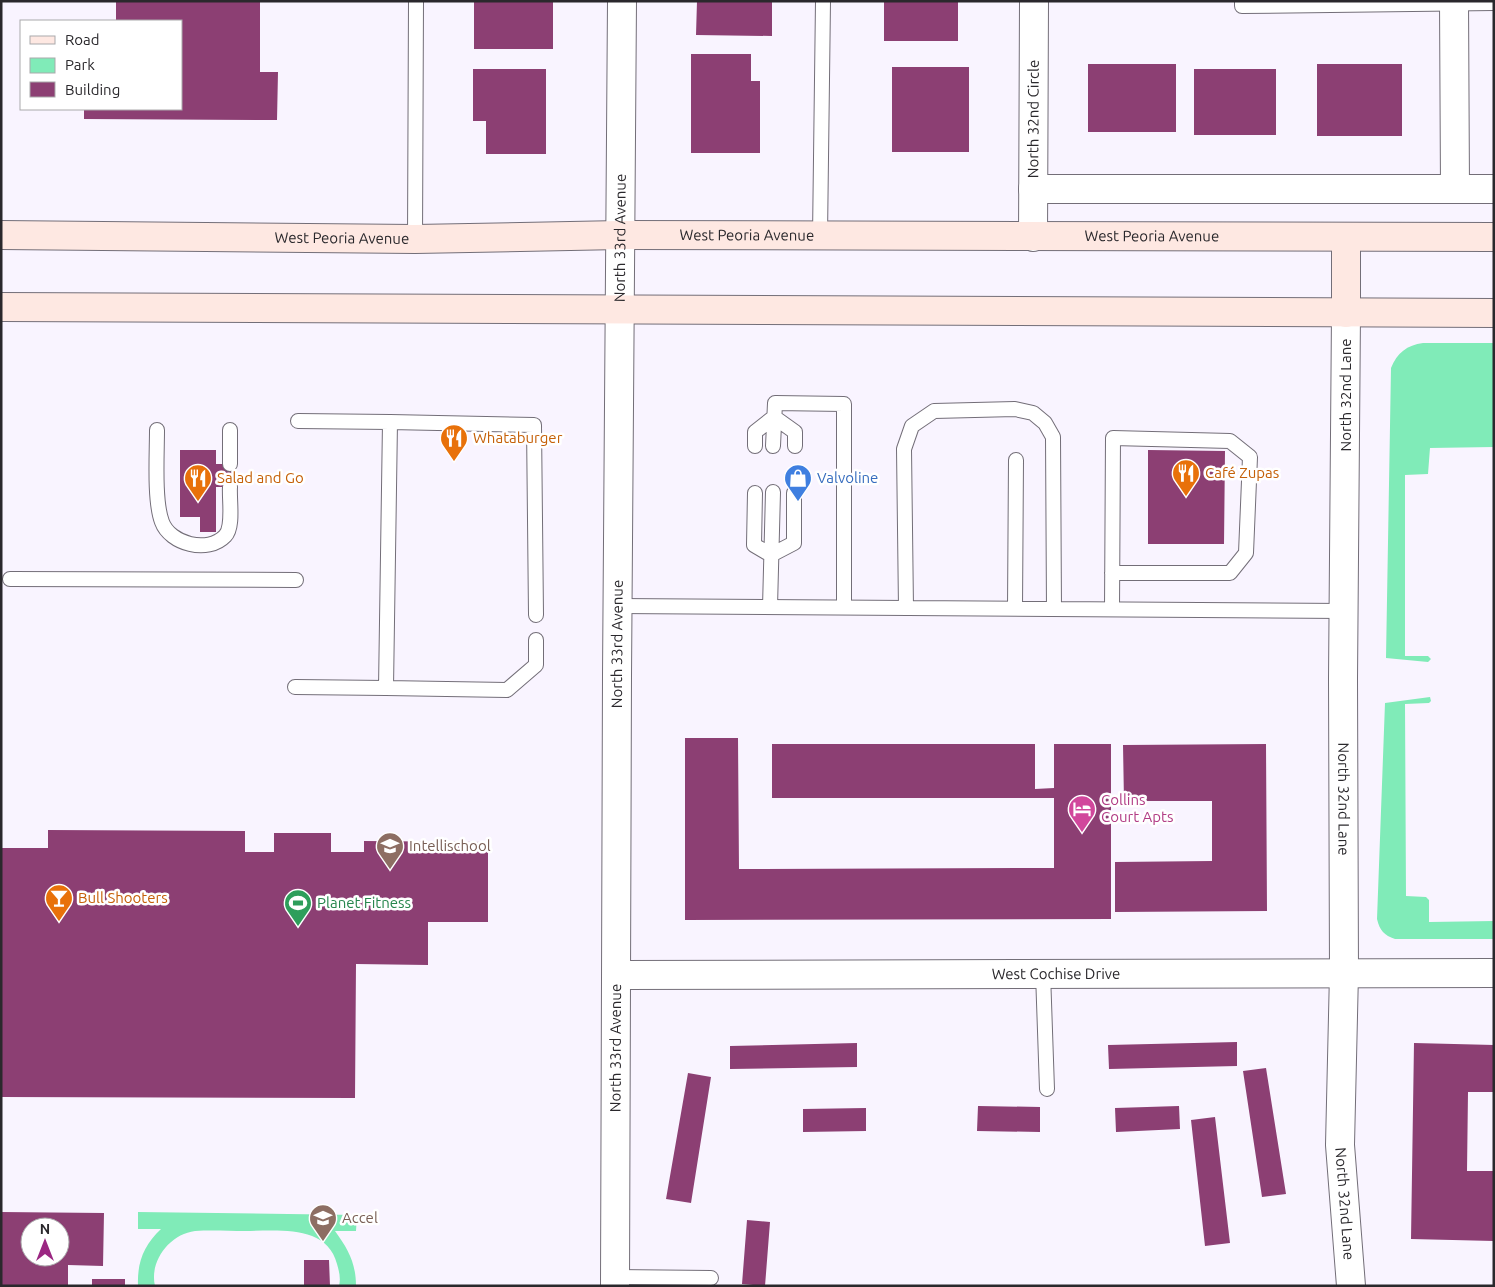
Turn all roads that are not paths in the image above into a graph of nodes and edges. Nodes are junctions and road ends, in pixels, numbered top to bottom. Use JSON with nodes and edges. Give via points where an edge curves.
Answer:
{"nodes":[{"id":1,"x":416,"y":1,"type":"edge"},
{"id":2,"x":622,"y":1,"type":"edge"},
{"id":3,"x":822,"y":1,"type":"edge"},
{"id":4,"x":1034,"y":1,"type":"edge"},
{"id":5,"x":1242,"y":1,"type":"edge"},
{"id":6,"x":1454,"y":2,"type":"edge"},
{"id":7,"x":1494,"y":2,"type":"edge"},
{"id":8,"x":1032,"y":189,"type":"junction"},
{"id":9,"x":1455,"y":189,"type":"junction"},
{"id":10,"x":1494,"y":189,"type":"edge"},
{"id":11,"x":1,"y":235,"type":"edge"},
{"id":12,"x":620,"y":235,"type":"junction"},
{"id":13,"x":820,"y":236,"type":"junction"},
{"id":14,"x":1033,"y":237,"type":"junction"},
{"id":15,"x":1346,"y":237,"type":"junction"},
{"id":16,"x":1494,"y":237,"type":"edge"},
{"id":17,"x":414,"y":239,"type":"junction"},
{"id":18,"x":1,"y":307,"type":"edge"},
{"id":19,"x":621,"y":310,"type":"junction"},
{"id":20,"x":1494,"y":312,"type":"edge"},
{"id":21,"x":1346,"y":313,"type":"junction"},
{"id":22,"x":774,"y":417,"type":"junction"},
{"id":23,"x":298,"y":421,"type":"dead end"},
{"id":24,"x":390,"y":422,"type":"junction"},
{"id":25,"x":157,"y":430,"type":"dead end"},
{"id":26,"x":230,"y":430,"type":"dead end"},
{"id":27,"x":755,"y":446,"type":"dead end"},
{"id":28,"x":774,"y":446,"type":"dead end"},
{"id":29,"x":795,"y":446,"type":"dead end"},
{"id":30,"x":1016,"y":460,"type":"dead end"},
{"id":31,"x":230,"y":464,"type":"dead end"},
{"id":32,"x":230,"y":487,"type":"dead end"},
{"id":33,"x":773,"y":492,"type":"dead end"},
{"id":34,"x":755,"y":493,"type":"dead end"},
{"id":35,"x":794,"y":493,"type":"dead end"},
{"id":36,"x":771,"y":555,"type":"junction"},
{"id":37,"x":1112,"y":573,"type":"junction"},
{"id":38,"x":10,"y":579,"type":"dead end"},
{"id":39,"x":296,"y":580,"type":"dead end"},
{"id":40,"x":618,"y":606,"type":"junction"},
{"id":41,"x":770,"y":607,"type":"junction"},
{"id":42,"x":844,"y":607,"type":"junction"},
{"id":43,"x":906,"y":608,"type":"junction"},
{"id":44,"x":1015,"y":608,"type":"junction"},
{"id":45,"x":1054,"y":609,"type":"junction"},
{"id":46,"x":1112,"y":609,"type":"junction"},
{"id":47,"x":1346,"y":610,"type":"junction"},
{"id":48,"x":536,"y":615,"type":"dead end"},
{"id":49,"x":536,"y":640,"type":"dead end"},
{"id":50,"x":295,"y":687,"type":"dead end"},
{"id":51,"x":386,"y":688,"type":"junction"},
{"id":52,"x":1494,"y":973,"type":"edge"},
{"id":53,"x":1042,"y":974,"type":"junction"},
{"id":54,"x":1344,"y":974,"type":"junction"},
{"id":55,"x":618,"y":975,"type":"junction"},
{"id":56,"x":1047,"y":1089,"type":"dead end"},
{"id":57,"x":711,"y":1278,"type":"dead end"},
{"id":58,"x":615,"y":1281,"type":"edge"},
{"id":59,"x":1351,"y":1286,"type":"edge"}],
"edges":[{"from":1,"to":17,"type":"lane"},
{"from":2,"to":12,"type":"street","name":"North 33rd Avenue"},
{"from":3,"to":13,"type":"lane"},
{"from":4,"to":8,"type":"street","name":"North 32nd Circle"},
{"from":5,"to":6,"type":"lane","via":[[1242,6]]},
{"from":6,"to":7,"type":"lane"},
{"from":6,"to":9,"type":"street"},
{"from":8,"to":9,"type":"street"},
{"from":8,"to":14,"type":"street","name":"North 32nd Circle"},
{"from":9,"to":10,"type":"street"},
{"from":11,"to":17,"type":"main road","name":"West Peoria Avenue"},
{"from":12,"to":13,"type":"main road","name":"West Peoria Avenue"},
{"from":12,"to":17,"type":"main road","name":"West Peoria Avenue"},
{"from":12,"to":19,"type":"street","name":"North 33rd Avenue"},
{"from":13,"to":14,"type":"main road","name":"West Peoria Avenue"},
{"from":14,"to":15,"type":"main road","name":"West Peoria Avenue"},
{"from":15,"to":16,"type":"main road","name":"West Peoria Avenue"},
{"from":15,"to":21,"type":"main road"},
{"from":18,"to":19,"type":"main road"},
{"from":19,"to":21,"type":"main road"},
{"from":19,"to":40,"type":"street","name":"North 33rd Avenue"},
{"from":20,"to":21,"type":"main road"},
{"from":21,"to":47,"type":"street","name":"North 32nd Lane"},
{"from":22,"to":27,"type":"lane","via":[[755,432]]},
{"from":22,"to":28,"type":"lane"},
{"from":22,"to":29,"type":"lane","via":[[795,432]]},
{"from":22,"to":42,"type":"lane","via":[[775,403],[844,404]]},
{"from":23,"to":24,"type":"lane"},
{"from":24,"to":48,"type":"lane","via":[[534,425]]},
{"from":24,"to":51,"type":"lane"},
{"from":25,"to":32,"type":"lane","via":[[162,524],[178,540],[204,545],[214,544],[226,536]]},
{"from":26,"to":31,"type":"lane"},
{"from":30,"to":44,"type":"lane"},
{"from":33,"to":36,"type":"lane"},
{"from":34,"to":36,"type":"lane","via":[[754,545]]},
{"from":35,"to":36,"type":"lane","via":[[794,543]]},
{"from":36,"to":41,"type":"lane"},
{"from":37,"to":37,"type":"lane","via":[[1113,438],[1230,441],[1250,457],[1246,553],[1230,573]]},
{"from":37,"to":46,"type":"lane"},
{"from":38,"to":39,"type":"lane"},
{"from":40,"to":41,"type":"lane"},
{"from":40,"to":55,"type":"street","name":"North 33rd Avenue"},
{"from":41,"to":42,"type":"lane"},
{"from":42,"to":43,"type":"lane"},
{"from":43,"to":44,"type":"lane"},
{"from":43,"to":45,"type":"lane","via":[[904,449],[912,426],[934,411],[1015,409],[1033,414],[1045,423],[1053,437]]},
{"from":44,"to":45,"type":"lane"},
{"from":45,"to":46,"type":"lane"},
{"from":46,"to":47,"type":"lane"},
{"from":47,"to":54,"type":"street","name":"North 32nd Lane","via":[[1343,679]]},
{"from":49,"to":51,"type":"lane","via":[[536,666],[506,690]]},
{"from":50,"to":51,"type":"lane"},
{"from":52,"to":54,"type":"street","name":"West Cochise Drive"},
{"from":53,"to":54,"type":"street","name":"West Cochise Drive"},
{"from":53,"to":55,"type":"street","name":"West Cochise Drive"},
{"from":53,"to":56,"type":"lane"},
{"from":54,"to":59,"type":"street","name":"North 32nd Lane","via":[[1340,1145]]},
{"from":55,"to":58,"type":"street","name":"North 33rd Avenue"},
{"from":57,"to":58,"type":"lane"}]}
